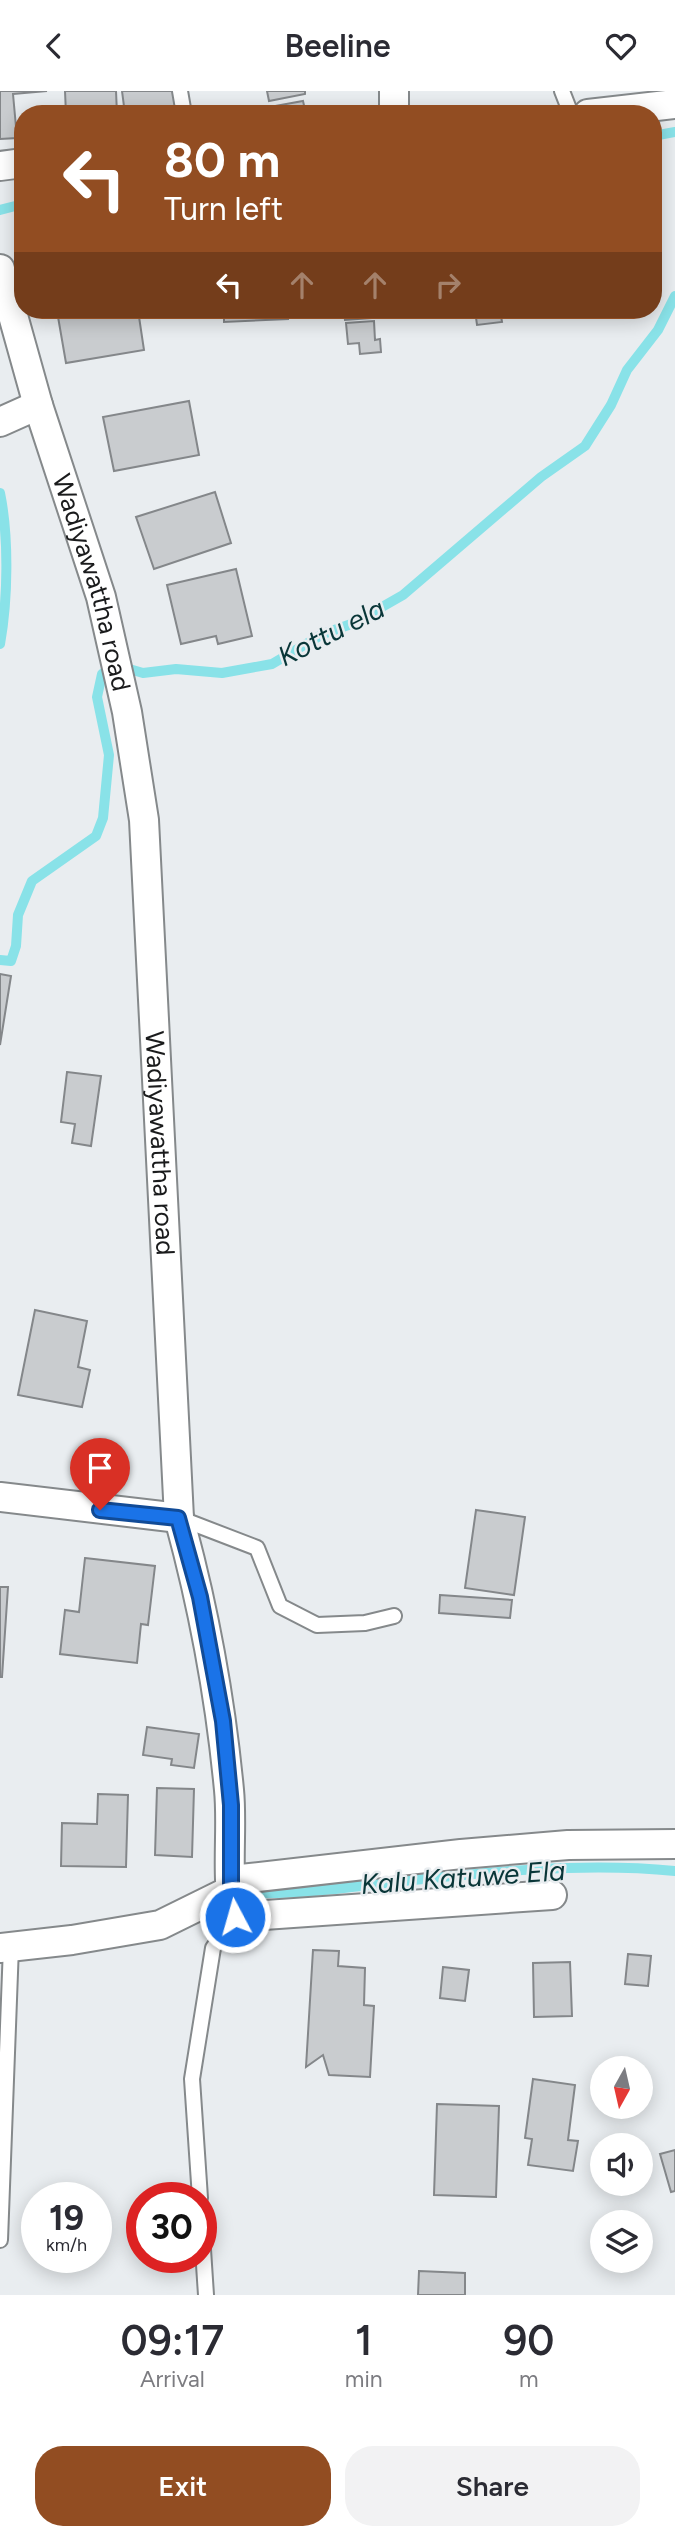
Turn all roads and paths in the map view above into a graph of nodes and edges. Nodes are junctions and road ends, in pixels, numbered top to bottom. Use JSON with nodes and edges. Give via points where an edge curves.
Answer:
{"nodes":[{"id":1,"x":0,"y":269,"type":"edge"},
{"id":2,"x":37,"y":405,"type":"junction"},
{"id":3,"x":0,"y":422,"type":"edge"},
{"id":4,"x":0,"y":1497,"type":"edge"},
{"id":5,"x":178,"y":1518,"type":"junction"},
{"id":6,"x":394,"y":1616,"type":"dead end"},
{"id":7,"x":675,"y":1844,"type":"edge"},
{"id":8,"x":552,"y":1895,"type":"dead end"},
{"id":9,"x":233,"y":1903,"type":"junction"},
{"id":10,"x":6,"y":1947,"type":"edge"},
{"id":11,"x":199,"y":2182,"type":"edge"},
{"id":12,"x":0,"y":2240,"type":"edge"},
{"id":13,"x":205,"y":2273,"type":"edge"},
{"id":14,"x":206,"y":2295,"type":"edge"}],
"edges":[{"from":1,"to":2,"type":"street","name":"Wadiyawattha road"},
{"from":2,"to":3,"type":"street"},
{"from":2,"to":5,"type":"street","name":"Wadiyawattha road","via":[[101,597],[144,820]]},
{"from":4,"to":5,"type":"street"},
{"from":5,"to":6,"type":"lane","via":[[257,1548],[280,1606],[317,1625],[365,1623]]},
{"from":5,"to":9,"type":"street","name":"Wadiyawattha road","via":[[200,1597],[223,1721]]},
{"from":7,"to":9,"type":"street","via":[[568,1845],[241,1879]]},
{"from":8,"to":9,"type":"street"},
{"from":9,"to":10,"type":"street","via":[[160,1925]]},
{"from":9,"to":11,"type":"lane","via":[[213,1948],[192,2079]]},
{"from":10,"to":12,"type":"lane"},
{"from":13,"to":14,"type":"lane"}]}
